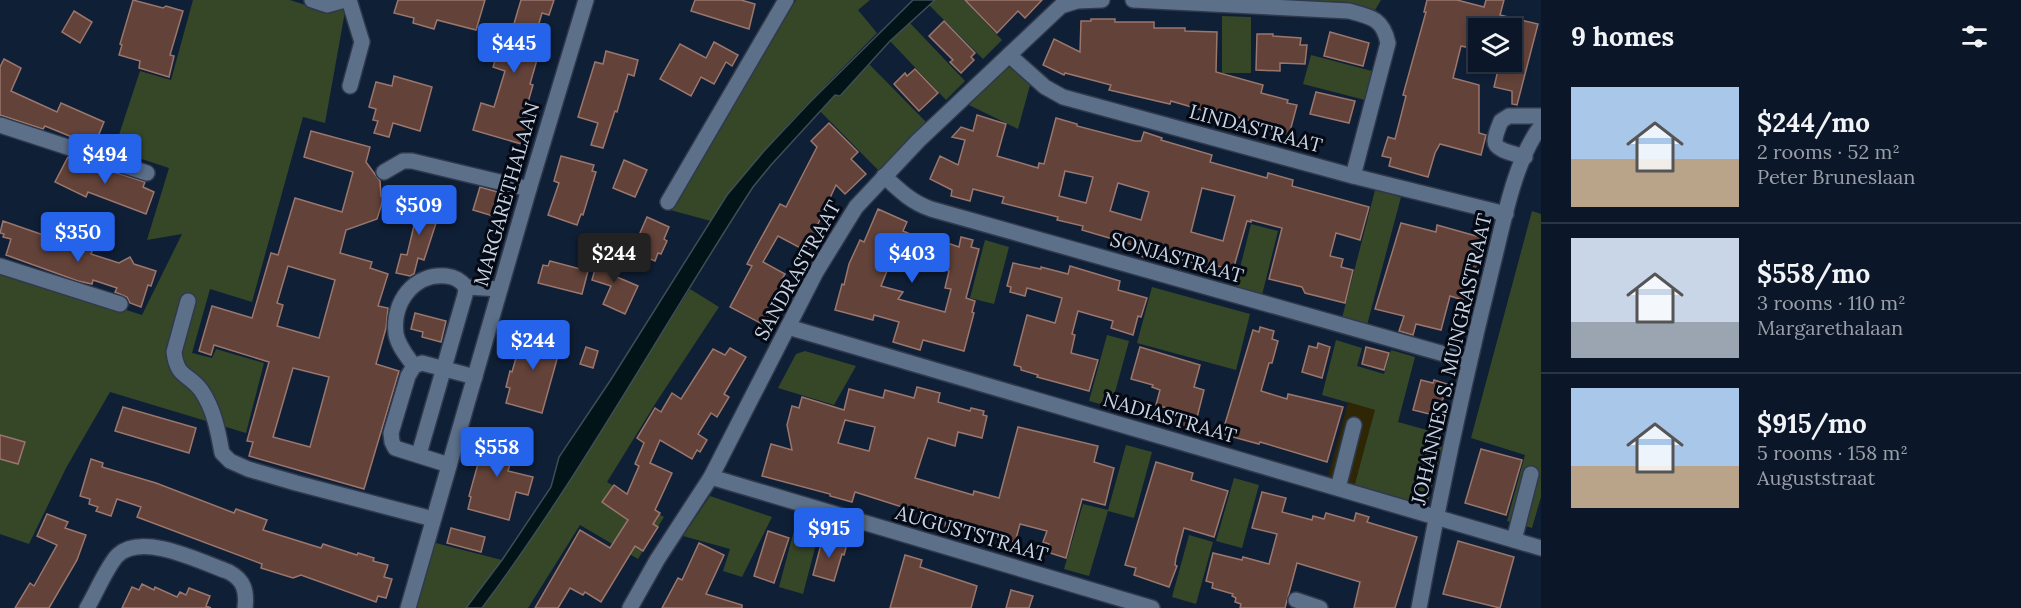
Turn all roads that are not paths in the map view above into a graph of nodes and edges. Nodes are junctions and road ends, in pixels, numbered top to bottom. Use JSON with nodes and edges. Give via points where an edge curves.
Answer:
{"nodes":[{"id":1,"x":312,"y":0,"type":"edge"},
{"id":2,"x":347,"y":0,"type":"edge"},
{"id":3,"x":586,"y":0,"type":"edge"},
{"id":4,"x":786,"y":0,"type":"edge"},
{"id":5,"x":1102,"y":0,"type":"edge"},
{"id":6,"x":1133,"y":0,"type":"edge"},
{"id":7,"x":1009,"y":55,"type":"junction"},
{"id":8,"x":350,"y":86,"type":"dead end"},
{"id":9,"x":1541,"y":116,"type":"edge"},
{"id":10,"x":0,"y":125,"type":"edge"},
{"id":11,"x":1541,"y":126,"type":"edge"},
{"id":12,"x":1525,"y":157,"type":"junction"},
{"id":13,"x":384,"y":172,"type":"dead end"},
{"id":14,"x":147,"y":173,"type":"dead end"},
{"id":15,"x":884,"y":176,"type":"junction"},
{"id":16,"x":1353,"y":176,"type":"junction"},
{"id":17,"x":529,"y":189,"type":"junction"},
{"id":18,"x":668,"y":202,"type":"dead end"},
{"id":19,"x":1506,"y":214,"type":"junction"},
{"id":20,"x":0,"y":266,"type":"edge"},
{"id":21,"x":466,"y":286,"type":"junction"},
{"id":22,"x":500,"y":289,"type":"junction"},
{"id":23,"x":188,"y":301,"type":"dead end"},
{"id":24,"x":120,"y":304,"type":"dead end"},
{"id":25,"x":788,"y":327,"type":"junction"},
{"id":26,"x":1469,"y":361,"type":"junction"},
{"id":27,"x":414,"y":366,"type":"junction"},
{"id":28,"x":443,"y":369,"type":"junction"},
{"id":29,"x":475,"y":376,"type":"junction"},
{"id":30,"x":1354,"y":425,"type":"dead end"},
{"id":31,"x":419,"y":454,"type":"junction"},
{"id":32,"x":449,"y":465,"type":"junction"},
{"id":33,"x":1531,"y":474,"type":"dead end"},
{"id":34,"x":711,"y":477,"type":"junction"},
{"id":35,"x":1338,"y":488,"type":"junction"},
{"id":36,"x":1436,"y":517,"type":"junction"},
{"id":37,"x":433,"y":519,"type":"junction"},
{"id":38,"x":1514,"y":540,"type":"junction"},
{"id":39,"x":1541,"y":548,"type":"edge"},
{"id":40,"x":1296,"y":600,"type":"dead end"},
{"id":41,"x":1423,"y":607,"type":"edge"},
{"id":42,"x":87,"y":608,"type":"edge"},
{"id":43,"x":245,"y":608,"type":"edge"},
{"id":44,"x":408,"y":608,"type":"edge"},
{"id":45,"x":630,"y":608,"type":"edge"},
{"id":46,"x":1152,"y":608,"type":"edge"},
{"id":47,"x":1320,"y":608,"type":"edge"}],
"edges":[{"from":1,"to":2,"type":"street","via":[[327,5]]},
{"from":2,"to":8,"type":"street","via":[[362,42]]},
{"from":3,"to":17,"type":"street","name":"MARGARETHALAAN"},
{"from":4,"to":18,"type":"street"},
{"from":5,"to":7,"type":"street","name":"SANDRASTRAAT","via":[[1061,6]]},
{"from":6,"to":16,"type":"street","via":[[1349,11],[1373,17],[1385,29],[1388,43]]},
{"from":7,"to":15,"type":"street","name":"SANDRASTRAAT"},
{"from":7,"to":16,"type":"street","name":"LINDASTRAAT","via":[[1045,87],[1063,97]]},
{"from":9,"to":12,"type":"street","via":[[1509,116],[1501,121],[1496,145]]},
{"from":10,"to":14,"type":"street"},
{"from":11,"to":12,"type":"street","name":"JOHANNES S. MUNGRASTRAAT"},
{"from":12,"to":19,"type":"street","name":"JOHANNES S. MUNGRASTRAAT"},
{"from":13,"to":17,"type":"street","via":[[403,161],[412,161]]},
{"from":15,"to":25,"type":"street","name":"SANDRASTRAAT","via":[[856,207]]},
{"from":15,"to":26,"type":"street","name":"SONJASTRAAT","via":[[905,196],[931,209]]},
{"from":16,"to":19,"type":"street","name":"LINDASTRAAT"},
{"from":17,"to":22,"type":"street","name":"MARGARETHALAAN"},
{"from":19,"to":26,"type":"street","name":"JOHANNES S. MUNGRASTRAAT"},
{"from":20,"to":24,"type":"street"},
{"from":21,"to":22,"type":"street"},
{"from":21,"to":27,"type":"street","via":[[453,277],[433,275],[413,285],[404,296],[396,320],[396,335]]},
{"from":21,"to":28,"type":"street"},
{"from":22,"to":29,"type":"street","name":"MARGARETHALAAN"},
{"from":23,"to":37,"type":"street","via":[[175,360],[178,370],[200,389],[216,419],[226,458],[296,483]]},
{"from":25,"to":34,"type":"street","name":"SANDRASTRAAT"},
{"from":25,"to":35,"type":"street","name":"NADIASTRAAT"},
{"from":26,"to":36,"type":"street","name":"JOHANNES S. MUNGRASTRAAT"},
{"from":27,"to":28,"type":"street","via":[[422,363]]},
{"from":27,"to":31,"type":"street","via":[[391,433],[395,448]]},
{"from":28,"to":29,"type":"street"},
{"from":28,"to":31,"type":"street"},
{"from":29,"to":32,"type":"street","name":"MARGARETHALAAN"},
{"from":30,"to":35,"type":"street"},
{"from":31,"to":32,"type":"street"},
{"from":32,"to":37,"type":"street","name":"MARGARETHALAAN"},
{"from":33,"to":38,"type":"street"},
{"from":34,"to":45,"type":"street","name":"SANDRASTRAAT"},
{"from":34,"to":46,"type":"street","name":"AUGUSTSTRAAT"},
{"from":35,"to":36,"type":"street","name":"NADIASTRAAT"},
{"from":36,"to":38,"type":"street","name":"NADIASTRAAT"},
{"from":36,"to":41,"type":"street","name":"JOHANNES S. MUNGRASTRAAT"},
{"from":37,"to":44,"type":"street","name":"MARGARETHALAAN"},
{"from":38,"to":39,"type":"street","name":"NADIASTRAAT"},
{"from":40,"to":47,"type":"street"},
{"from":42,"to":43,"type":"street","via":[[117,556],[140,545],[155,546],[239,578]]}]}
